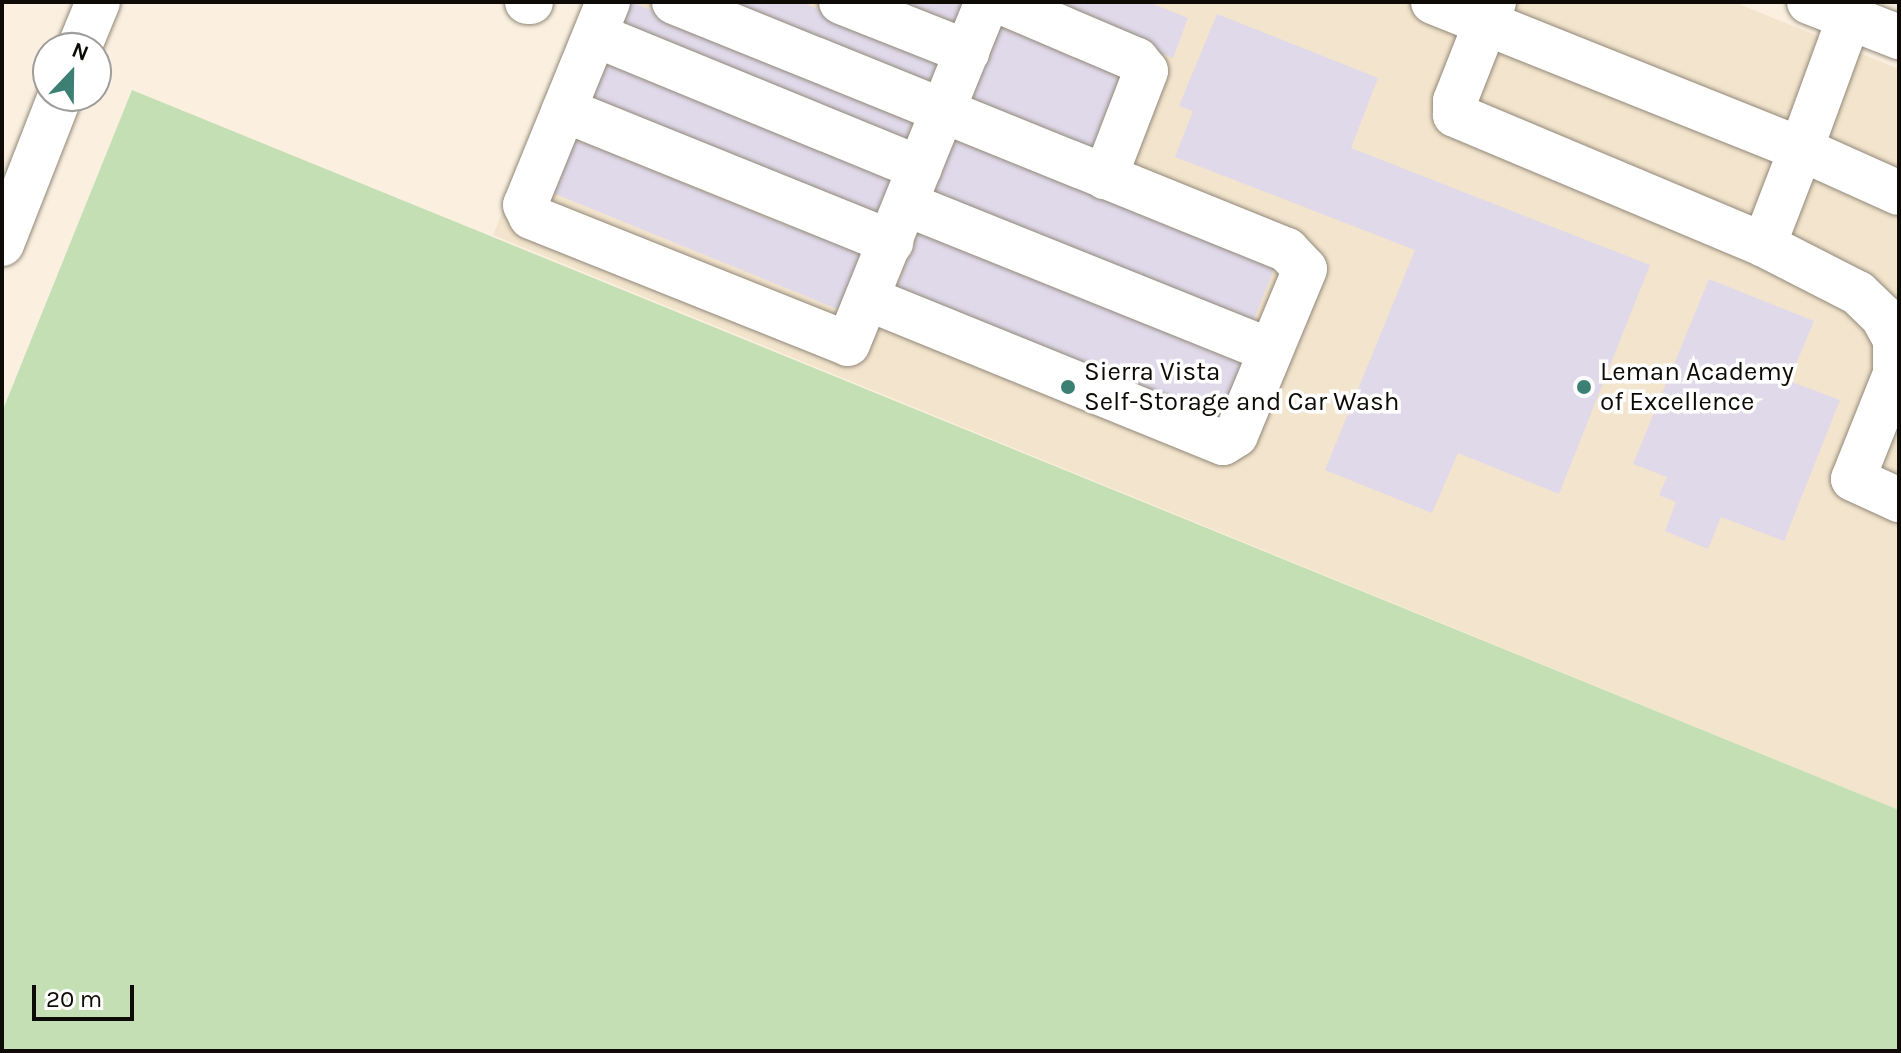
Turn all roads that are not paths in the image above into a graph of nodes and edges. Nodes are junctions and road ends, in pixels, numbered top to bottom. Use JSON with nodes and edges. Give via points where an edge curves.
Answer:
{"nodes":[{"id":1,"x":98,"y":2,"type":"edge"},
{"id":2,"x":674,"y":2,"type":"edge"},
{"id":3,"x":841,"y":2,"type":"edge"},
{"id":4,"x":987,"y":2,"type":"edge"},
{"id":5,"x":1001,"y":2,"type":"edge"},
{"id":6,"x":1433,"y":2,"type":"edge"},
{"id":7,"x":1809,"y":2,"type":"edge"},
{"id":8,"x":1490,"y":13,"type":"edge"},
{"id":9,"x":1849,"y":18,"type":"junction"},
{"id":10,"x":602,"y":19,"type":"edge"},
{"id":11,"x":86,"y":32,"type":"edge"},
{"id":12,"x":1899,"y":37,"type":"edge"},
{"id":13,"x":967,"y":52,"type":"junction"},
{"id":14,"x":564,"y":110,"type":"junction"},
{"id":15,"x":943,"y":111,"type":"junction"},
{"id":16,"x":54,"y":112,"type":"edge"},
{"id":17,"x":1801,"y":149,"type":"junction"},
{"id":18,"x":1105,"y":177,"type":"junction"},
{"id":19,"x":1899,"y":193,"type":"edge"},
{"id":20,"x":906,"y":205,"type":"junction"},
{"id":21,"x":2,"y":244,"type":"edge"},
{"id":22,"x":1764,"y":245,"type":"junction"},
{"id":23,"x":868,"y":299,"type":"junction"},
{"id":24,"x":1897,"y":341,"type":"edge"},
{"id":25,"x":1271,"y":351,"type":"junction"},
{"id":26,"x":1899,"y":500,"type":"edge"}],
"edges":[{"from":1,"to":11,"type":"main road"},
{"from":2,"to":15,"type":"main road"},
{"from":3,"to":13,"type":"main road"},
{"from":4,"to":13,"type":"main road"},
{"from":5,"to":18,"type":"main road","via":[[1137,60],[1146,71]]},
{"from":6,"to":8,"type":"main road"},
{"from":7,"to":9,"type":"main road"},
{"from":8,"to":17,"type":"main road"},
{"from":8,"to":22,"type":"main road","via":[[1455,101],[1455,115]]},
{"from":9,"to":12,"type":"main road"},
{"from":9,"to":17,"type":"main road"},
{"from":10,"to":14,"type":"main road"},
{"from":10,"to":20,"type":"main road"},
{"from":13,"to":15,"type":"main road"},
{"from":14,"to":20,"type":"main road"},
{"from":14,"to":23,"type":"main road","via":[[525,205],[531,217],[848,344]]},
{"from":15,"to":18,"type":"main road"},
{"from":15,"to":20,"type":"main road"},
{"from":16,"to":21,"type":"main road"},
{"from":17,"to":19,"type":"main road"},
{"from":17,"to":22,"type":"main road"},
{"from":18,"to":25,"type":"main road","via":[[1298,258],[1305,269]]},
{"from":20,"to":23,"type":"main road"},
{"from":20,"to":25,"type":"main road"},
{"from":22,"to":24,"type":"main road","via":[[1858,293],[1882,316]]},
{"from":23,"to":25,"type":"main road","via":[[1223,443],[1236,435]]},
{"from":24,"to":26,"type":"main road","via":[[1895,374],[1853,479]]}]}
